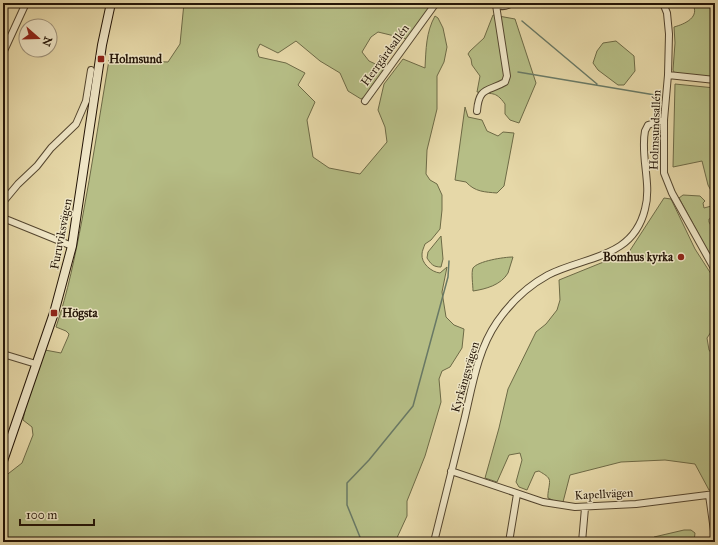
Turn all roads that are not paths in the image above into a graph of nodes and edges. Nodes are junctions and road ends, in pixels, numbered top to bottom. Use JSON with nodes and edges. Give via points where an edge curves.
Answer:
{"nodes":[{"id":1,"x":26,"y":3,"type":"edge"},
{"id":2,"x":111,"y":3,"type":"edge"},
{"id":3,"x":436,"y":3,"type":"edge"},
{"id":4,"x":512,"y":3,"type":"edge"},
{"id":5,"x":663,"y":3,"type":"edge"},
{"id":6,"x":494,"y":4,"type":"edge"},
{"id":7,"x":3,"y":53,"type":"edge"},
{"id":8,"x":91,"y":70,"type":"dead end"},
{"id":9,"x":668,"y":75,"type":"junction"},
{"id":10,"x":715,"y":80,"type":"edge"},
{"id":11,"x":365,"y":101,"type":"dead end"},
{"id":12,"x":476,"y":111,"type":"dead end"},
{"id":13,"x":664,"y":120,"type":"junction"},
{"id":14,"x":76,"y":124,"type":"junction"},
{"id":15,"x":91,"y":127,"type":"junction"},
{"id":16,"x":3,"y":202,"type":"edge"},
{"id":17,"x":3,"y":218,"type":"edge"},
{"id":18,"x":72,"y":246,"type":"junction"},
{"id":19,"x":715,"y":270,"type":"edge"},
{"id":20,"x":3,"y":354,"type":"edge"},
{"id":21,"x":36,"y":364,"type":"junction"},
{"id":22,"x":3,"y":461,"type":"edge"},
{"id":23,"x":451,"y":470,"type":"junction"},
{"id":24,"x":517,"y":494,"type":"junction"},
{"id":25,"x":712,"y":494,"type":"edge"},
{"id":26,"x":585,"y":508,"type":"junction"},
{"id":27,"x":715,"y":538,"type":"edge"},
{"id":28,"x":434,"y":542,"type":"edge"},
{"id":29,"x":509,"y":542,"type":"edge"},
{"id":30,"x":582,"y":542,"type":"edge"}],
"edges":[{"from":1,"to":7,"type":"street"},
{"from":2,"to":15,"type":"main road","name":"Furuviksvägen","via":[[102,46]]},
{"from":3,"to":11,"type":"street","name":"Herrgårdsallén"},
{"from":4,"to":6,"type":"street","via":[[504,6]]},
{"from":5,"to":9,"type":"street","name":"Holmsundsallén","via":[[668,18]]},
{"from":6,"to":12,"type":"street","via":[[507,76],[505,82],[483,93]]},
{"from":8,"to":14,"type":"street","via":[[86,101]]},
{"from":9,"to":10,"type":"street"},
{"from":9,"to":13,"type":"street","name":"Holmsundsallén"},
{"from":13,"to":19,"type":"street","name":"Holmsundsallén","via":[[665,178]]},
{"from":13,"to":23,"type":"street","name":"Kyrkängsvägen","via":[[648,126],[644,131],[647,203],[632,237],[613,251],[549,274],[536,282],[509,306],[491,332],[478,363]]},
{"from":14,"to":15,"type":"street"},
{"from":14,"to":16,"type":"street","via":[[50,148],[37,166]]},
{"from":15,"to":18,"type":"main road","name":"Furuviksvägen"},
{"from":17,"to":18,"type":"street"},
{"from":18,"to":21,"type":"main road","name":"Furuviksvägen","via":[[56,307]]},
{"from":20,"to":21,"type":"street"},
{"from":21,"to":22,"type":"main road","name":"Furuviksvägen"},
{"from":23,"to":24,"type":"street","name":"Kapellvägen"},
{"from":23,"to":28,"type":"street","name":"Kyrkängsvägen"},
{"from":24,"to":26,"type":"street","name":"Kapellvägen","via":[[553,504]]},
{"from":24,"to":29,"type":"street"},
{"from":25,"to":26,"type":"street","name":"Kapellvägen"},
{"from":25,"to":27,"type":"street"},
{"from":26,"to":30,"type":"street"}]}
